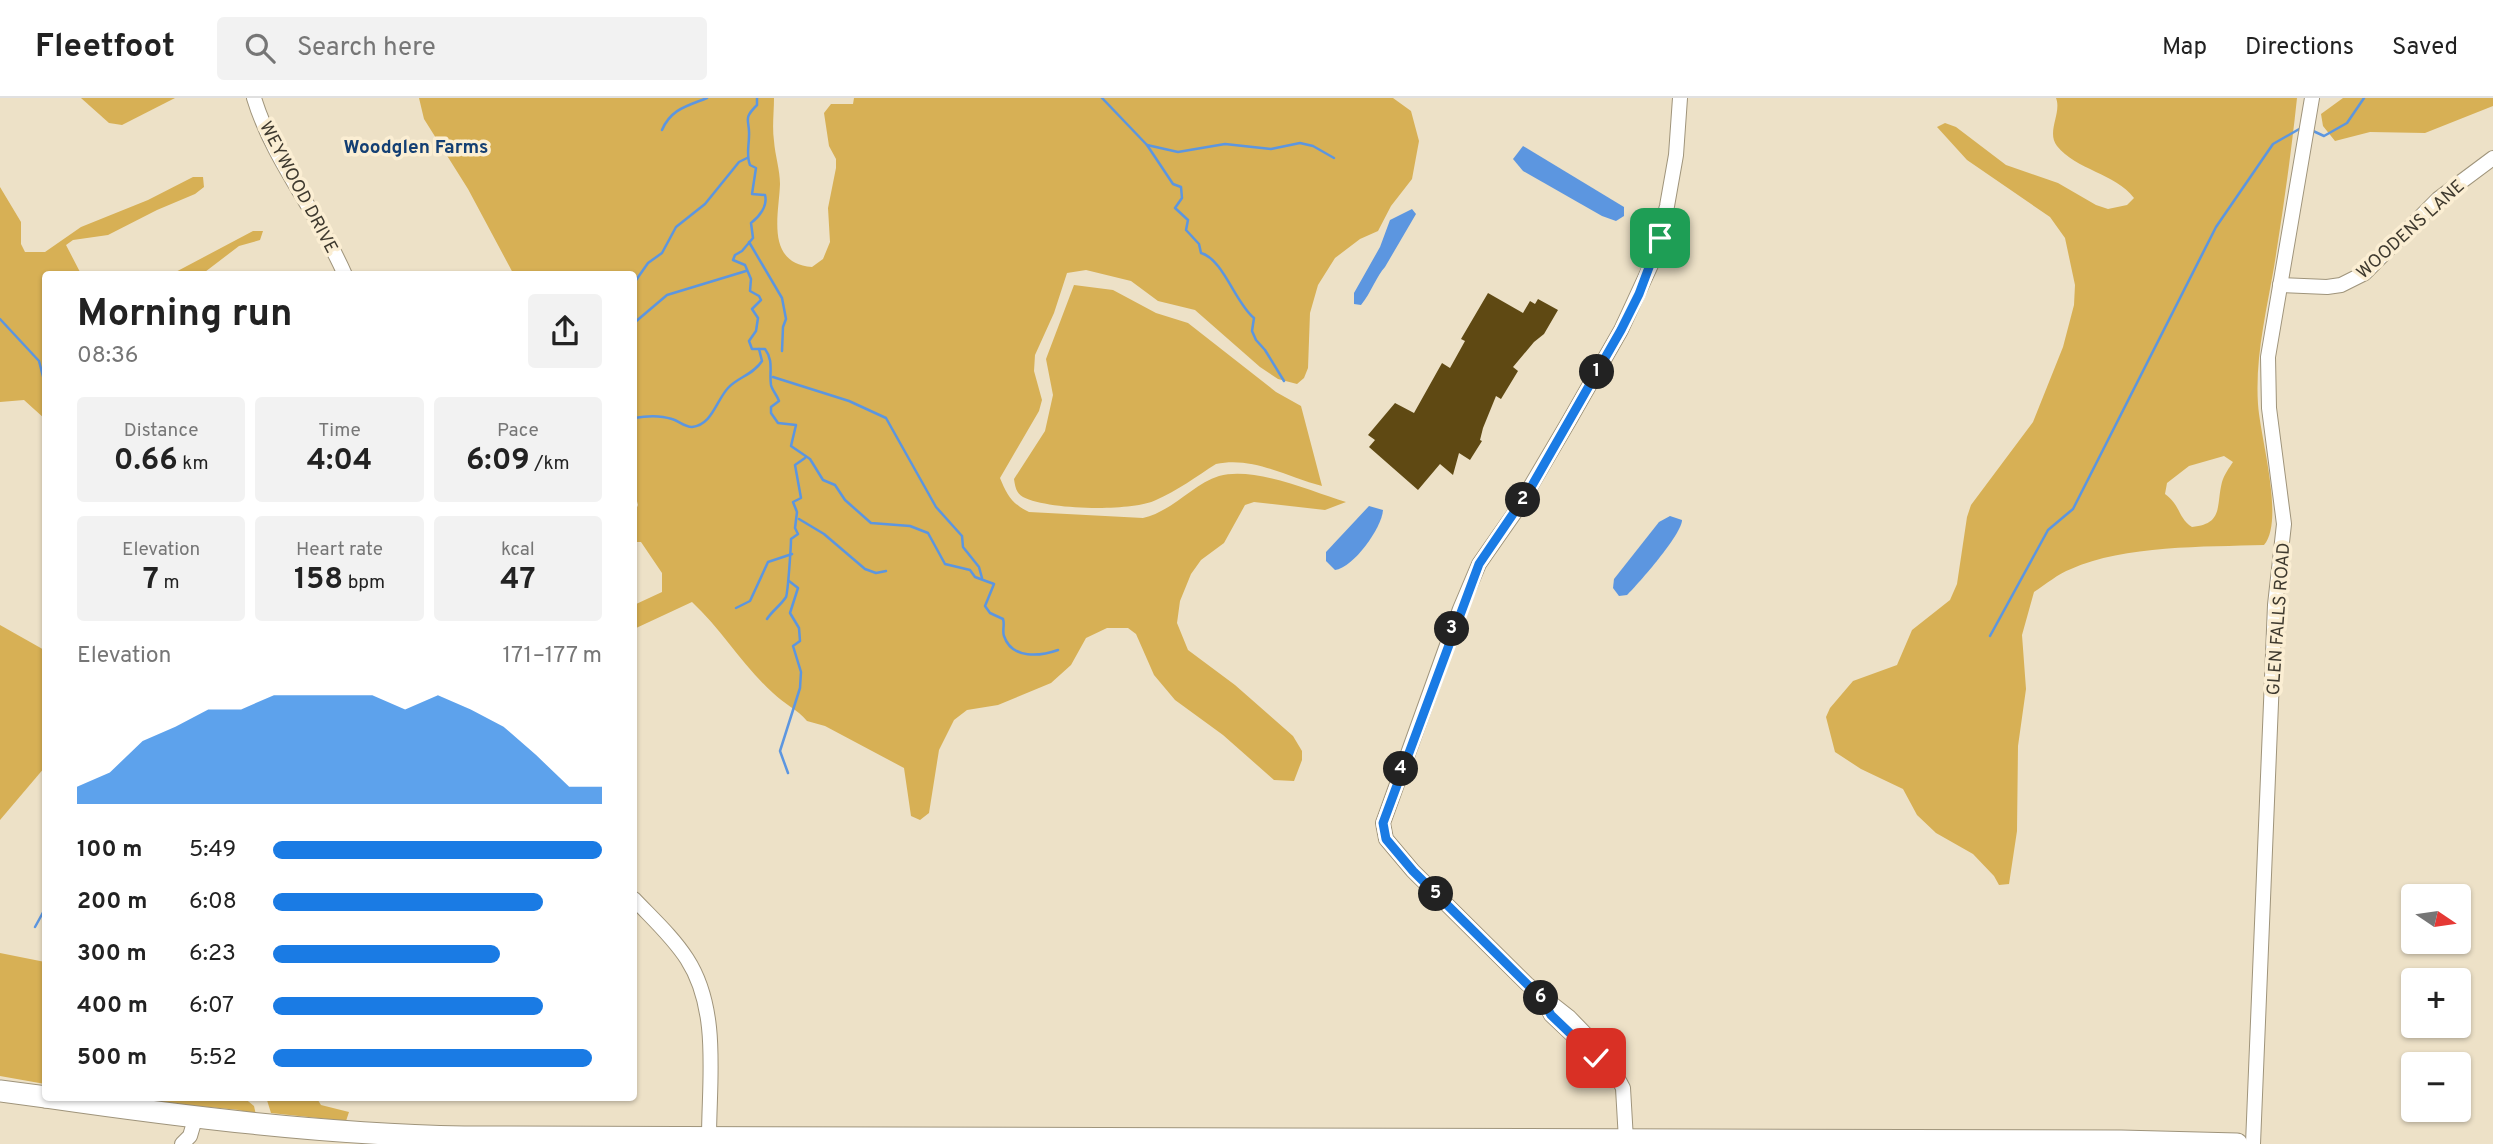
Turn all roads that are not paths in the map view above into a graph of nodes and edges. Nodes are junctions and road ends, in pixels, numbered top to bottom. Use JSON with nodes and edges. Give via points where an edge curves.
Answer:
{"nodes":[{"id":1,"x":254,"y":98,"type":"edge"},
{"id":2,"x":1680,"y":98,"type":"edge"},
{"id":3,"x":2312,"y":98,"type":"edge"},
{"id":4,"x":2493,"y":158,"type":"edge"},
{"id":5,"x":343,"y":271,"type":"edge"},
{"id":6,"x":2280,"y":285,"type":"junction"},
{"id":7,"x":637,"y":902,"type":"edge"},
{"id":8,"x":0,"y":1091,"type":"edge"},
{"id":9,"x":42,"y":1096,"type":"edge"},
{"id":10,"x":73,"y":1101,"type":"edge"},
{"id":11,"x":195,"y":1119,"type":"junction"},
{"id":12,"x":709,"y":1138,"type":"junction"},
{"id":13,"x":1626,"y":1140,"type":"junction"},
{"id":14,"x":183,"y":1144,"type":"edge"},
{"id":15,"x":2238,"y":1144,"type":"edge"},
{"id":16,"x":2253,"y":1144,"type":"edge"}],
"edges":[{"from":1,"to":5,"type":"street","name":"WEYWOOD DRIVE","via":[[267,133]]},
{"from":2,"to":13,"type":"street","via":[[1667,206],[1648,274],[1530,489],[1479,564],[1384,816],[1384,831],[1392,848],[1542,999],[1569,1017],[1604,1053],[1623,1088]]},
{"from":3,"to":6,"type":"street","name":"GLEN FALLS ROAD"},
{"from":4,"to":6,"type":"street","name":"WOODENS LANE","via":[[2438,199],[2365,273],[2327,287]]},
{"from":6,"to":16,"type":"street","name":"GLEN FALLS ROAD","via":[[2267,380],[2284,524],[2275,605]]},
{"from":7,"to":12,"type":"street","via":[[680,949],[702,992],[708,1016]]},
{"from":8,"to":9,"type":"highway"},
{"from":10,"to":11,"type":"highway"},
{"from":11,"to":12,"type":"highway","via":[[392,1135]]},
{"from":11,"to":14,"type":"street"},
{"from":12,"to":13,"type":"highway"},
{"from":13,"to":15,"type":"highway"}]}
